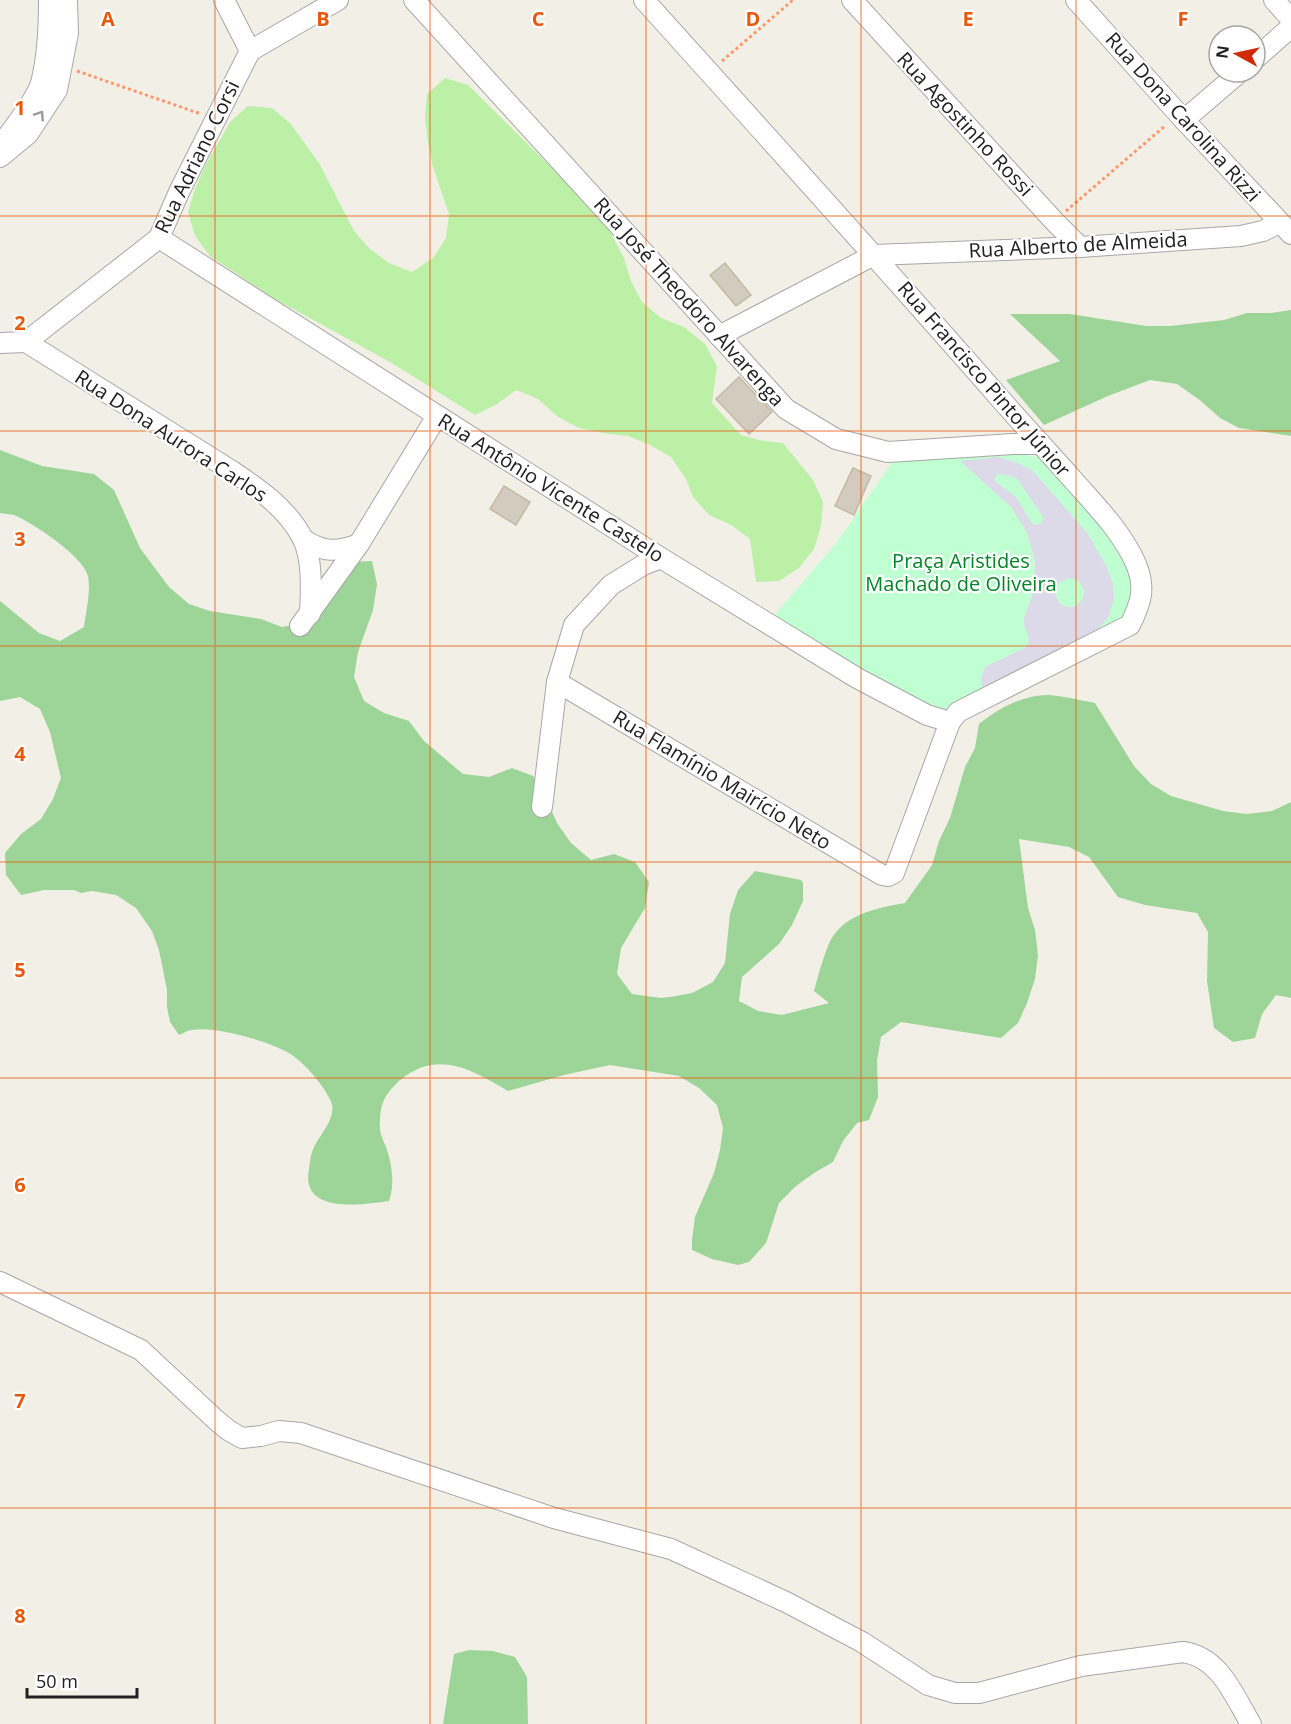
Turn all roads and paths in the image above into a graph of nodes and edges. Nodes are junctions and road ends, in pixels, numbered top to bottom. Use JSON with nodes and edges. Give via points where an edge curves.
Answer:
{"nodes":[{"id":1,"x":49,"y":0,"type":"edge"},
{"id":2,"x":67,"y":0,"type":"edge"},
{"id":3,"x":224,"y":0,"type":"edge"},
{"id":4,"x":338,"y":0,"type":"edge"},
{"id":5,"x":414,"y":0,"type":"edge"},
{"id":6,"x":644,"y":0,"type":"edge"},
{"id":7,"x":793,"y":0,"type":"edge"},
{"id":8,"x":852,"y":0,"type":"edge"},
{"id":9,"x":1076,"y":0,"type":"edge"},
{"id":10,"x":1274,"y":0,"type":"edge"},
{"id":11,"x":1291,"y":19,"type":"edge"},
{"id":12,"x":1291,"y":27,"type":"edge"},
{"id":13,"x":1267,"y":48,"type":"edge"},
{"id":14,"x":250,"y":51,"type":"junction"},
{"id":15,"x":62,"y":66,"type":"junction"},
{"id":16,"x":709,"y":72,"type":"junction"},
{"id":17,"x":1225,"y":84,"type":"edge"},
{"id":18,"x":1182,"y":117,"type":"junction"},
{"id":19,"x":217,"y":119,"type":"junction"},
{"id":20,"x":0,"y":146,"type":"edge"},
{"id":21,"x":0,"y":157,"type":"edge"},
{"id":22,"x":1054,"y":221,"type":"junction"},
{"id":23,"x":1285,"y":228,"type":"edge"},
{"id":24,"x":159,"y":238,"type":"junction"},
{"id":25,"x":1080,"y":247,"type":"junction"},
{"id":26,"x":874,"y":255,"type":"junction"},
{"id":27,"x":719,"y":336,"type":"junction"},
{"id":28,"x":26,"y":342,"type":"junction"},
{"id":29,"x":0,"y":344,"type":"edge"},
{"id":30,"x":437,"y":416,"type":"junction"},
{"id":31,"x":1040,"y":444,"type":"junction"},
{"id":32,"x":303,"y":539,"type":"junction"},
{"id":33,"x":359,"y":544,"type":"junction"},
{"id":34,"x":661,"y":558,"type":"junction"},
{"id":35,"x":557,"y":682,"type":"junction"},
{"id":36,"x":950,"y":722,"type":"junction"},
{"id":37,"x":542,"y":807,"type":"dead end"},
{"id":38,"x":0,"y":1282,"type":"edge"},
{"id":39,"x":1251,"y":1724,"type":"edge"}],
"edges":[{"from":1,"to":20,"type":"street","via":[[49,33],[40,85]]},
{"from":2,"to":15,"type":"street","via":[[68,33]]},
{"from":3,"to":14,"type":"street"},
{"from":4,"to":14,"type":"street"},
{"from":5,"to":27,"type":"street","name":"Rua José Theodoro Alvarenga"},
{"from":6,"to":16,"type":"street","name":"Rua Francisco Pintor Júnior"},
{"from":7,"to":16,"type":"path"},
{"from":8,"to":22,"type":"street","name":"Rua Agostinho Rossi"},
{"from":9,"to":18,"type":"street","name":"Rua Dona Carolina Rizzi"},
{"from":10,"to":11,"type":"street"},
{"from":12,"to":13,"type":"street"},
{"from":14,"to":19,"type":"street","name":"Rua Adriano Corsi"},
{"from":15,"to":19,"type":"path"},
{"from":21,"to":15,"type":"street","one_way":true,"via":[[28,134],[57,90]]},
{"from":16,"to":26,"type":"street","name":"Rua Francisco Pintor Júnior"},
{"from":17,"to":18,"type":"street"},
{"from":18,"to":22,"type":"path"},
{"from":18,"to":23,"type":"street","name":"Rua Dona Carolina Rizzi"},
{"from":19,"to":24,"type":"street","name":"Rua Adriano Corsi"},
{"from":22,"to":25,"type":"street","name":"Rua Agostinho Rossi"},
{"from":23,"to":25,"type":"street","name":"Rua Alberto de Almeida","via":[[1241,236]]},
{"from":24,"to":28,"type":"street","name":"Rua Adriano Corsi"},
{"from":24,"to":30,"type":"street","name":"Rua Antônio Vicente Castelo"},
{"from":25,"to":26,"type":"street","name":"Rua Alberto de Almeida"},
{"from":26,"to":27,"type":"street"},
{"from":26,"to":31,"type":"street","name":"Rua Francisco Pintor Júnior"},
{"from":27,"to":31,"type":"street","name":"Rua José Theodoro Alvarenga","via":[[786,409],[836,438],[888,452]]},
{"from":28,"to":29,"type":"street"},
{"from":28,"to":32,"type":"street","name":"Rua Dona Aurora Carlos","via":[[264,493],[285,513]]},
{"from":30,"to":33,"type":"street"},
{"from":30,"to":34,"type":"street","name":"Rua Antônio Vicente Castelo"},
{"from":31,"to":36,"type":"street","name":"Rua Francisco Pintor Júnior","via":[[1123,540],[1140,576],[1142,599],[1130,625],[958,712]]},
{"from":32,"to":33,"type":"street","via":[[321,549],[335,551]]},
{"from":32,"to":33,"type":"street","name":"Rua Dona Aurora Carlos","via":[[311,591],[305,620]]},
{"from":34,"to":35,"type":"street","via":[[611,585],[574,625]]},
{"from":34,"to":36,"type":"street","name":"Rua Antônio Vicente Castelo","via":[[856,678],[927,715]]},
{"from":35,"to":36,"type":"street","name":"Rua Flamínio Mairício Neto","via":[[888,876],[894,873]]},
{"from":35,"to":37,"type":"street"},
{"from":38,"to":39,"type":"street","via":[[141,1350],[216,1420],[242,1438],[279,1431],[301,1433],[554,1518],[671,1549],[796,1607],[862,1642],[928,1685],[955,1693],[979,1693],[1081,1666],[1183,1652],[1195,1654],[1217,1670]]}]}
